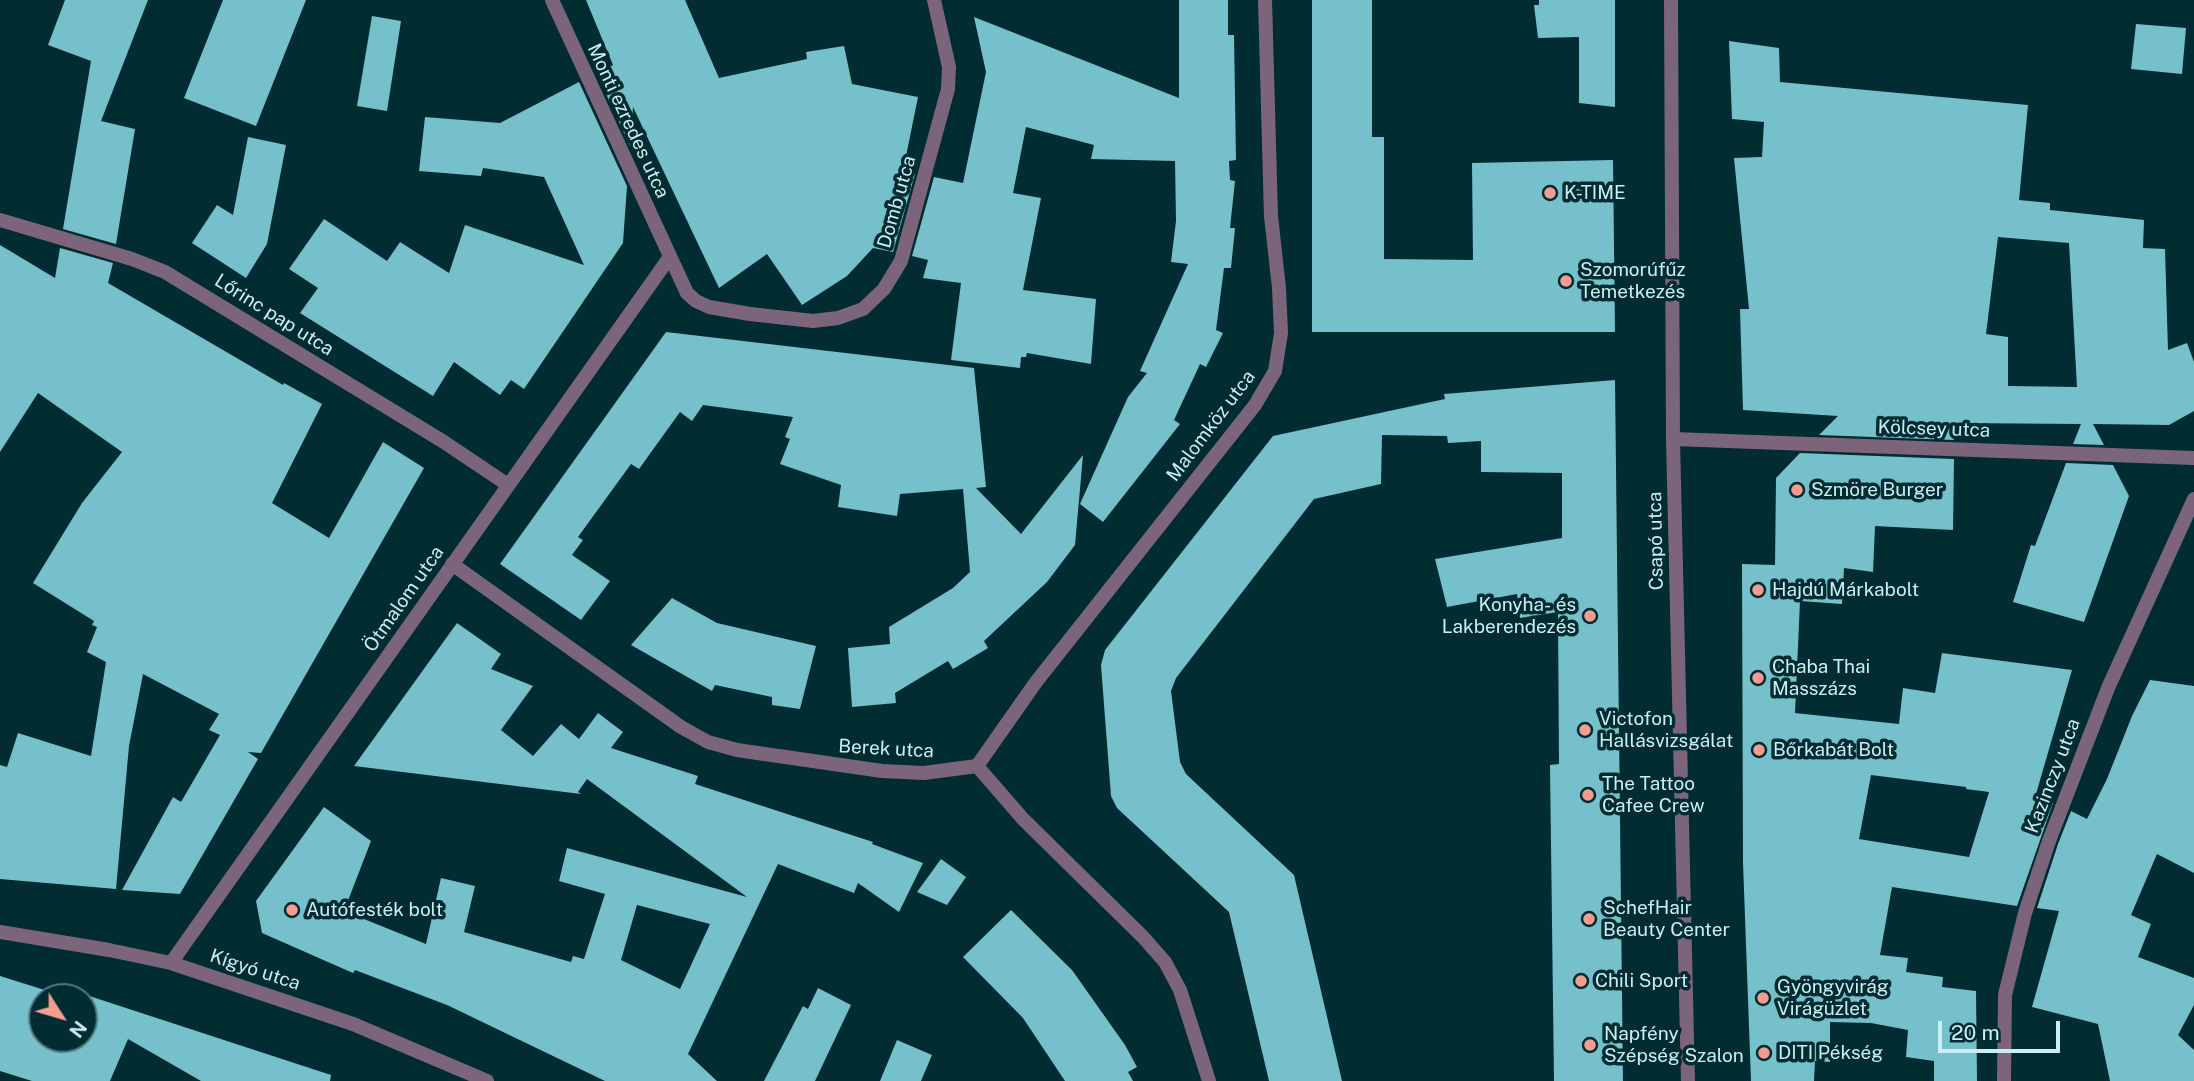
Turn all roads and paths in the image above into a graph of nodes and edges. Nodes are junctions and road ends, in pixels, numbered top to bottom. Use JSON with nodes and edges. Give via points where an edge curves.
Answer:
{"nodes":[{"id":1,"x":552,"y":0,"type":"edge"},
{"id":2,"x":934,"y":0,"type":"edge"},
{"id":3,"x":1265,"y":0,"type":"edge"},
{"id":4,"x":1671,"y":0,"type":"edge"},
{"id":5,"x":0,"y":220,"type":"edge"},
{"id":6,"x":669,"y":258,"type":"junction"},
{"id":7,"x":1673,"y":439,"type":"junction"},
{"id":8,"x":2194,"y":458,"type":"edge"},
{"id":9,"x":508,"y":485,"type":"junction"},
{"id":10,"x":2194,"y":499,"type":"edge"},
{"id":11,"x":452,"y":565,"type":"junction"},
{"id":12,"x":977,"y":766,"type":"junction"},
{"id":13,"x":0,"y":932,"type":"edge"},
{"id":14,"x":171,"y":963,"type":"junction"},
{"id":15,"x":487,"y":1081,"type":"edge"},
{"id":16,"x":1209,"y":1081,"type":"edge"},
{"id":17,"x":1688,"y":1081,"type":"edge"},
{"id":18,"x":2004,"y":1081,"type":"edge"}],
"edges":[{"from":1,"to":6,"type":"street","name":"Monti ezredes utca"},
{"from":2,"to":6,"type":"street","name":"Domb utca","via":[[949,67],[948,89],[906,246],[894,276],[874,299],[863,309],[826,321],[709,307],[683,288]]},
{"from":3,"to":12,"type":"street","name":"Malomköz utca","via":[[1271,216],[1281,323],[1275,371],[1261,397],[1036,682]]},
{"from":4,"to":7,"type":"street","name":"Csapó utca"},
{"from":5,"to":9,"type":"street","name":"Lőrinc pap utca","via":[[165,272]]},
{"from":6,"to":9,"type":"street","name":"Ötmalom utca"},
{"from":7,"to":8,"type":"street","name":"Kölcsey utca"},
{"from":7,"to":17,"type":"street","name":"Csapó utca"},
{"from":9,"to":11,"type":"street","name":"Ötmalom utca"},
{"from":10,"to":18,"type":"street","name":"Kazinczy utca","via":[[2108,688],[2025,913],[2005,995]]},
{"from":11,"to":12,"type":"street","name":"Berek utca","via":[[708,742],[750,753],[882,772],[924,773]]},
{"from":11,"to":14,"type":"street","name":"Ötmalom utca"},
{"from":12,"to":16,"type":"street","via":[[1165,962],[1180,990]]},
{"from":13,"to":14,"type":"street","name":"Kígyó utca"},
{"from":14,"to":15,"type":"street","name":"Kígyó utca","via":[[354,1024]]}]}
